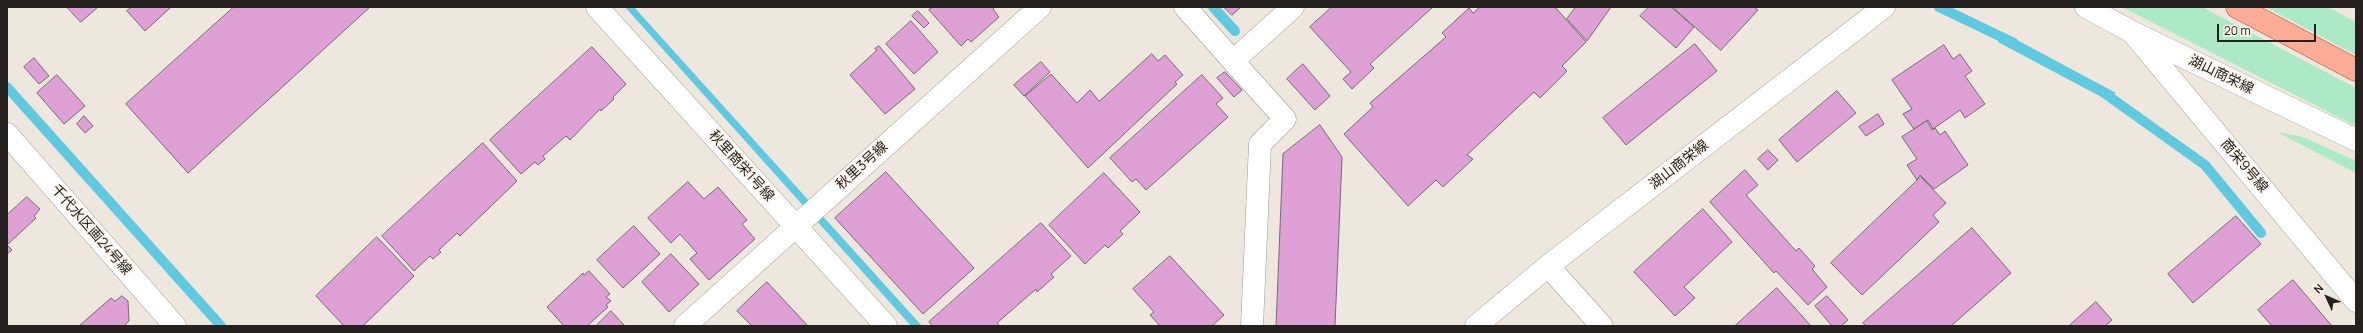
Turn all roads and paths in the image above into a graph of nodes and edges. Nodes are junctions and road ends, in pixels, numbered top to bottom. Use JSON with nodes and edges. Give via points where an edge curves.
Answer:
{"nodes":[{"id":1,"x":597,"y":7,"type":"edge"},
{"id":2,"x":1040,"y":7,"type":"edge"},
{"id":3,"x":1186,"y":7,"type":"edge"},
{"id":4,"x":1293,"y":7,"type":"edge"},
{"id":5,"x":1884,"y":7,"type":"edge"},
{"id":6,"x":2086,"y":7,"type":"edge"},
{"id":7,"x":2238,"y":7,"type":"edge"},
{"id":8,"x":2132,"y":32,"type":"junction"},
{"id":9,"x":1233,"y":60,"type":"junction"},
{"id":10,"x":2356,"y":70,"type":"edge"},
{"id":11,"x":7,"y":134,"type":"edge"},
{"id":12,"x":2356,"y":140,"type":"edge"},
{"id":13,"x":795,"y":226,"type":"junction"},
{"id":14,"x":1548,"y":266,"type":"junction"},
{"id":15,"x":2356,"y":301,"type":"edge"},
{"id":16,"x":170,"y":324,"type":"edge"},
{"id":17,"x":685,"y":326,"type":"edge"},
{"id":18,"x":886,"y":326,"type":"edge"},
{"id":19,"x":1252,"y":326,"type":"edge"},
{"id":20,"x":1476,"y":326,"type":"edge"},
{"id":21,"x":1602,"y":326,"type":"edge"}],
"edges":[{"from":1,"to":13,"type":"street","name":"秋里商栄1号線"},
{"from":2,"to":13,"type":"street","name":"秋里3号線"},
{"from":3,"to":9,"type":"street"},
{"from":4,"to":9,"type":"street"},
{"from":5,"to":14,"type":"street","name":"湖山商栄線"},
{"from":6,"to":8,"type":"street","name":"湖山商栄線"},
{"from":7,"to":10,"type":"main road"},
{"from":8,"to":12,"type":"street","name":"湖山商栄線"},
{"from":8,"to":15,"type":"street","name":"商栄9号線"},
{"from":9,"to":19,"type":"street","via":[[1286,119],[1260,144]]},
{"from":11,"to":16,"type":"street","name":"千代水区画24号線"},
{"from":13,"to":17,"type":"street","name":"秋里3号線"},
{"from":13,"to":18,"type":"street","name":"秋里商栄1号線"},
{"from":14,"to":20,"type":"street","name":"湖山商栄線"},
{"from":14,"to":21,"type":"street"}]}
